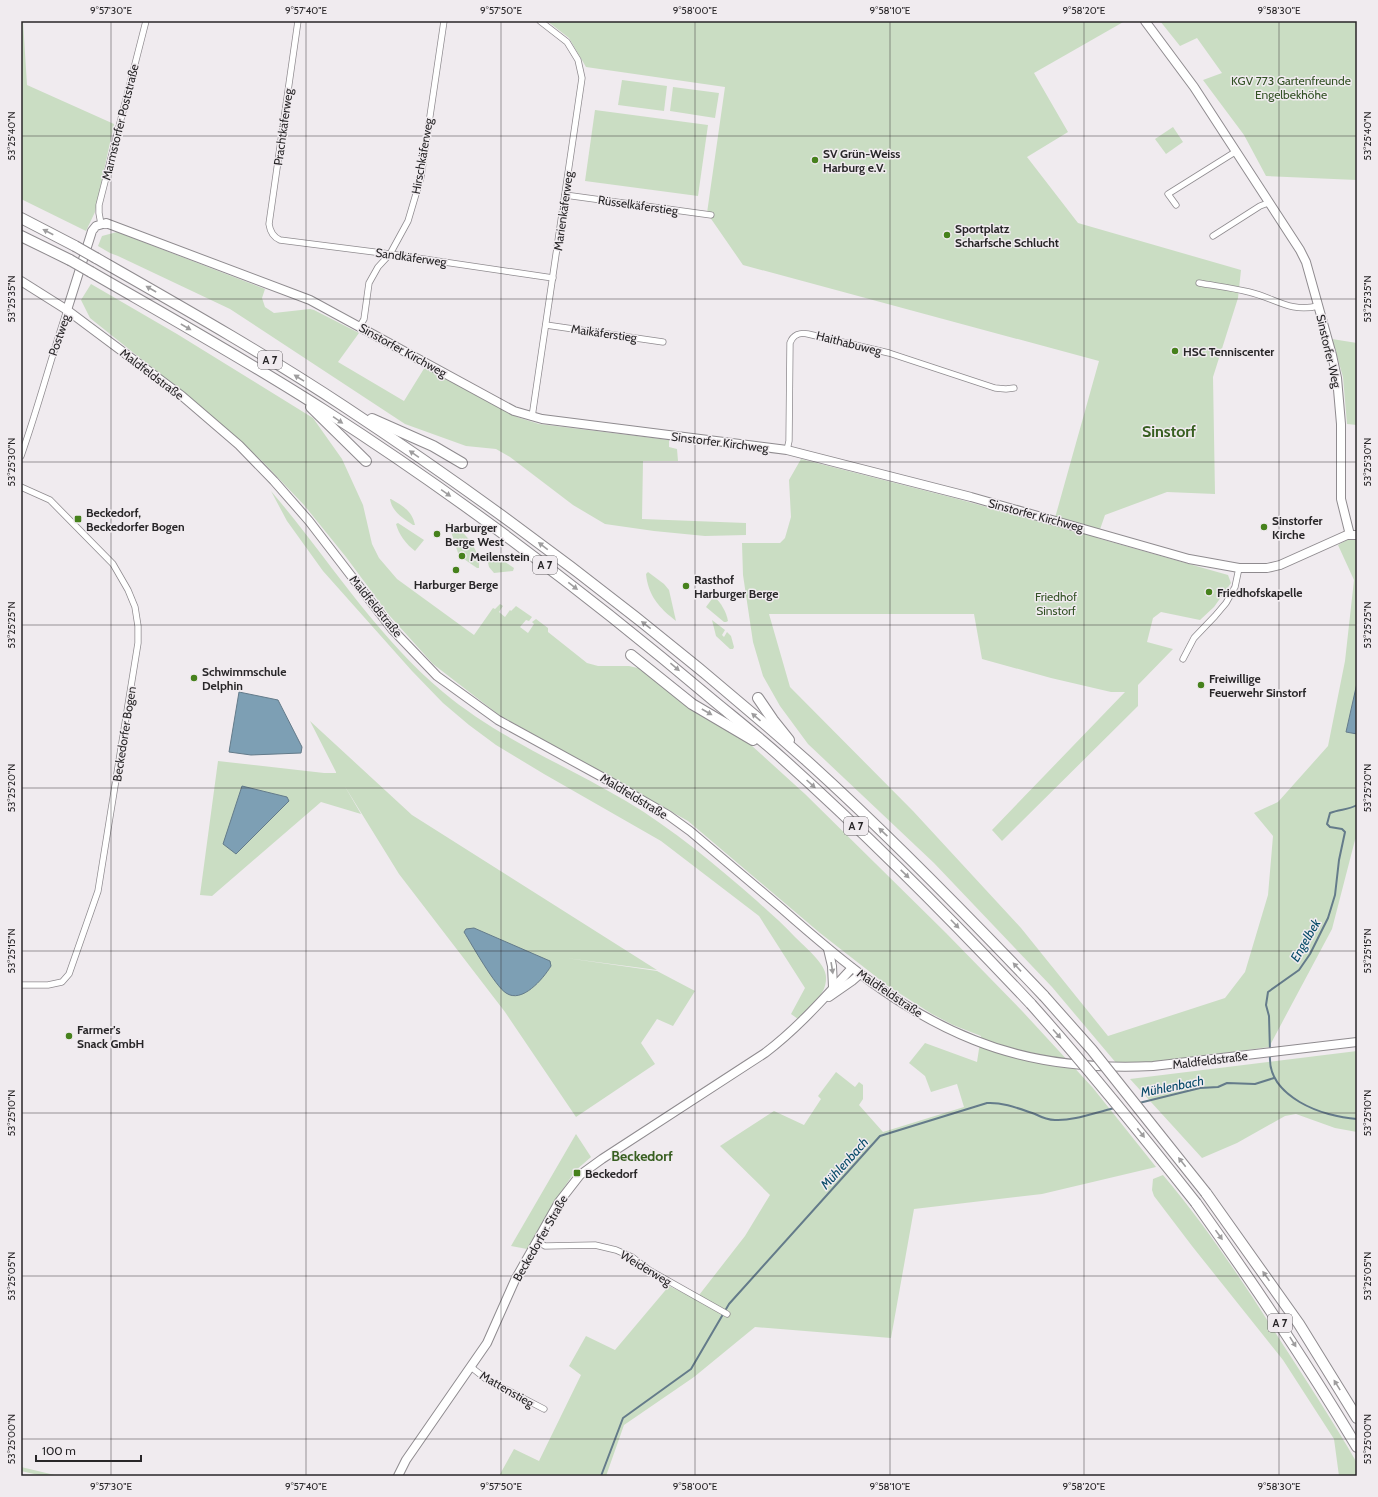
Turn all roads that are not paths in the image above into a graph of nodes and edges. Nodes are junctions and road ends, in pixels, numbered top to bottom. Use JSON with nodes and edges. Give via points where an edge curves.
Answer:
{"nodes":[{"id":1,"x":146,"y":21,"type":"edge"},
{"id":2,"x":298,"y":21,"type":"edge"},
{"id":3,"x":444,"y":21,"type":"edge"},
{"id":4,"x":540,"y":21,"type":"edge"},
{"id":5,"x":1145,"y":21,"type":"edge"},
{"id":6,"x":1235,"y":152,"type":"junction"},
{"id":7,"x":565,"y":195,"type":"junction"},
{"id":8,"x":1268,"y":203,"type":"junction"},
{"id":9,"x":1176,"y":205,"type":"dead end"},
{"id":10,"x":711,"y":215,"type":"dead end"},
{"id":11,"x":21,"y":218,"type":"edge"},
{"id":12,"x":104,"y":223,"type":"junction"},
{"id":13,"x":272,"y":233,"type":"joint"},
{"id":14,"x":21,"y":236,"type":"edge"},
{"id":15,"x":1213,"y":236,"type":"dead end"},
{"id":16,"x":390,"y":254,"type":"junction"},
{"id":17,"x":553,"y":278,"type":"junction"},
{"id":18,"x":21,"y":281,"type":"edge"},
{"id":19,"x":1199,"y":283,"type":"dead end"},
{"id":20,"x":1318,"y":306,"type":"junction"},
{"id":21,"x":67,"y":310,"type":"junction"},
{"id":22,"x":546,"y":325,"type":"junction"},
{"id":23,"x":360,"y":326,"type":"junction"},
{"id":24,"x":663,"y":342,"type":"dead end"},
{"id":25,"x":1014,"y":388,"type":"dead end"},
{"id":26,"x":294,"y":391,"type":"junction"},
{"id":27,"x":344,"y":406,"type":"junction"},
{"id":28,"x":532,"y":417,"type":"junction"},
{"id":29,"x":787,"y":450,"type":"junction"},
{"id":30,"x":21,"y":456,"type":"edge"},
{"id":31,"x":366,"y":461,"type":"dead end"},
{"id":32,"x":462,"y":464,"type":"dead end"},
{"id":33,"x":21,"y":487,"type":"edge"},
{"id":34,"x":1354,"y":535,"type":"edge"},
{"id":35,"x":1239,"y":568,"type":"junction"},
{"id":36,"x":631,"y":655,"type":"dead end"},
{"id":37,"x":1183,"y":659,"type":"dead end"},
{"id":38,"x":758,"y":698,"type":"dead end"},
{"id":39,"x":782,"y":758,"type":"junction"},
{"id":40,"x":807,"y":761,"type":"junction"},
{"id":41,"x":828,"y":949,"type":"junction"},
{"id":42,"x":852,"y":968,"type":"junction"},
{"id":43,"x":860,"y":974,"type":"junction"},
{"id":44,"x":21,"y":985,"type":"edge"},
{"id":45,"x":833,"y":988,"type":"junction"},
{"id":46,"x":822,"y":1001,"type":"junction"},
{"id":47,"x":1357,"y":1042,"type":"edge"},
{"id":48,"x":537,"y":1241,"type":"junction"},
{"id":49,"x":727,"y":1314,"type":"dead end"},
{"id":50,"x":471,"y":1367,"type":"junction"},
{"id":51,"x":544,"y":1409,"type":"dead end"},
{"id":52,"x":1357,"y":1418,"type":"edge"},
{"id":53,"x":1357,"y":1448,"type":"edge"},
{"id":54,"x":398,"y":1476,"type":"edge"}],
"edges":[{"from":1,"to":12,"type":"street","name":"Marmstorfer Poststraße","via":[[99,205],[99,213]]},
{"from":2,"to":13,"type":"street","name":"Prachtkäferweg","via":[[269,224]]},
{"from":3,"to":16,"type":"street","name":"Hirschkäferweg","via":[[421,177],[408,221]]},
{"from":4,"to":7,"type":"street","name":"Marienkäferweg","via":[[566,42],[578,60],[582,78]]},
{"from":5,"to":6,"type":"street","name":"Sinstorfer Weg","via":[[1194,87]]},
{"from":6,"to":8,"type":"street","name":"Sinstorfer Weg"},
{"from":6,"to":9,"type":"street","via":[[1168,194]]},
{"from":7,"to":10,"type":"street","name":"Rüsselkäferstieg"},
{"from":7,"to":17,"type":"street","name":"Marienkäferweg"},
{"from":8,"to":15,"type":"street"},
{"from":8,"to":20,"type":"street","name":"Sinstorfer Weg","via":[[1306,262]]},
{"from":27,"to":11,"type":"highway","number":"A 7","one_way":true,"bridge":true,"via":[[197,315]]},
{"from":12,"to":21,"type":"street","name":"Postweg","via":[[92,231]]},
{"from":12,"to":23,"type":"street","name":"Sinstorfer Kirchweg","via":[[310,300]]},
{"from":13,"to":16,"type":"street","name":"Sandkäferweg","via":[[280,240]]},
{"from":14,"to":26,"type":"highway","number":"A 7","one_way":true,"bridge":true,"via":[[70,260]]},
{"from":16,"to":17,"type":"street","name":"Sandkäferweg"},
{"from":16,"to":23,"type":"street","name":"Hirschkäferweg","via":[[378,267],[369,283],[364,319]]},
{"from":17,"to":22,"type":"street","name":"Marienkäferweg"},
{"from":18,"to":21,"type":"street","name":"Maldfeldstraße"},
{"from":19,"to":20,"type":"street","via":[[1250,292],[1294,308],[1309,309]]},
{"from":20,"to":34,"type":"street","name":"Sinstorfer Weg","via":[[1337,378],[1341,424],[1341,499]]},
{"from":21,"to":30,"type":"street","name":"Postweg"},
{"from":21,"to":41,"type":"street","name":"Maldfeldstraße","via":[[182,396],[239,445],[309,521],[392,629],[437,676],[498,720],[668,815]]},
{"from":22,"to":24,"type":"street","name":"Maikäferstieg"},
{"from":22,"to":28,"type":"street","name":"Marienkäferweg"},
{"from":23,"to":28,"type":"street","name":"Sinstorfer Kirchweg","via":[[514,411]]},
{"from":25,"to":29,"type":"street","name":"Haithabuweg","via":[[995,388],[878,350],[800,333],[793,337],[790,343]]},
{"from":26,"to":31,"type":"highway"},
{"from":26,"to":39,"type":"highway","number":"A 7","one_way":true,"via":[[459,502],[568,582],[644,641]]},
{"from":27,"to":32,"type":"highway","via":[[433,446]]},
{"from":40,"to":27,"type":"highway","number":"A 7","one_way":true,"via":[[662,637],[582,574],[491,507]]},
{"from":28,"to":29,"type":"street","name":"Sinstorfer Kirchweg"},
{"from":29,"to":35,"type":"street","name":"Sinstorfer Kirchweg","via":[[971,497],[1189,559]]},
{"from":33,"to":44,"type":"street","name":"Beckedorfer Bogen","via":[[50,500],[113,564],[135,607],[138,626],[138,643],[98,892],[69,974],[62,982]]},
{"from":34,"to":35,"type":"street","name":"Sinstorfer Kirchweg","via":[[1280,565],[1267,568]]},
{"from":35,"to":37,"type":"street","via":[[1235,587],[1226,603],[1194,638]]},
{"from":36,"to":39,"type":"highway","one_way":true,"via":[[692,704]]},
{"from":38,"to":40,"type":"highway"},
{"from":39,"to":53,"type":"highway","number":"A 7","one_way":true,"bridge":true,"via":[[928,896],[1080,1059],[1196,1204],[1287,1334]]},
{"from":52,"to":40,"type":"highway","number":"A 7","one_way":true,"bridge":true,"via":[[1287,1306],[1206,1193],[1092,1050],[931,878]]},
{"from":41,"to":42,"type":"street","name":"Maldfeldstraße"},
{"from":41,"to":45,"type":"street","one_way":true},
{"from":42,"to":43,"type":"street","name":"Maldfeldstraße"},
{"from":42,"to":45,"type":"street","name":"Beckedorfer Straße"},
{"from":43,"to":46,"type":"street","name":"Beckedorfer Straße"},
{"from":43,"to":47,"type":"street","name":"Maldfeldstraße","via":[[949,1030],[996,1048],[1040,1059],[1083,1065],[1153,1066]]},
{"from":45,"to":46,"type":"street","name":"Beckedorfer Straße"},
{"from":46,"to":48,"type":"street","name":"Beckedorfer Straße","via":[[783,1040],[765,1053],[580,1175],[558,1202]]},
{"from":48,"to":49,"type":"street","name":"Weiderweg","via":[[545,1246],[606,1246],[632,1257],[649,1270]]},
{"from":48,"to":50,"type":"street","name":"Beckedorfer Straße","via":[[515,1280],[487,1343]]},
{"from":50,"to":51,"type":"street","name":"Mattenstieg","via":[[486,1379]]},
{"from":50,"to":54,"type":"street","name":"Beckedorfer Straße","via":[[406,1460]]}]}
